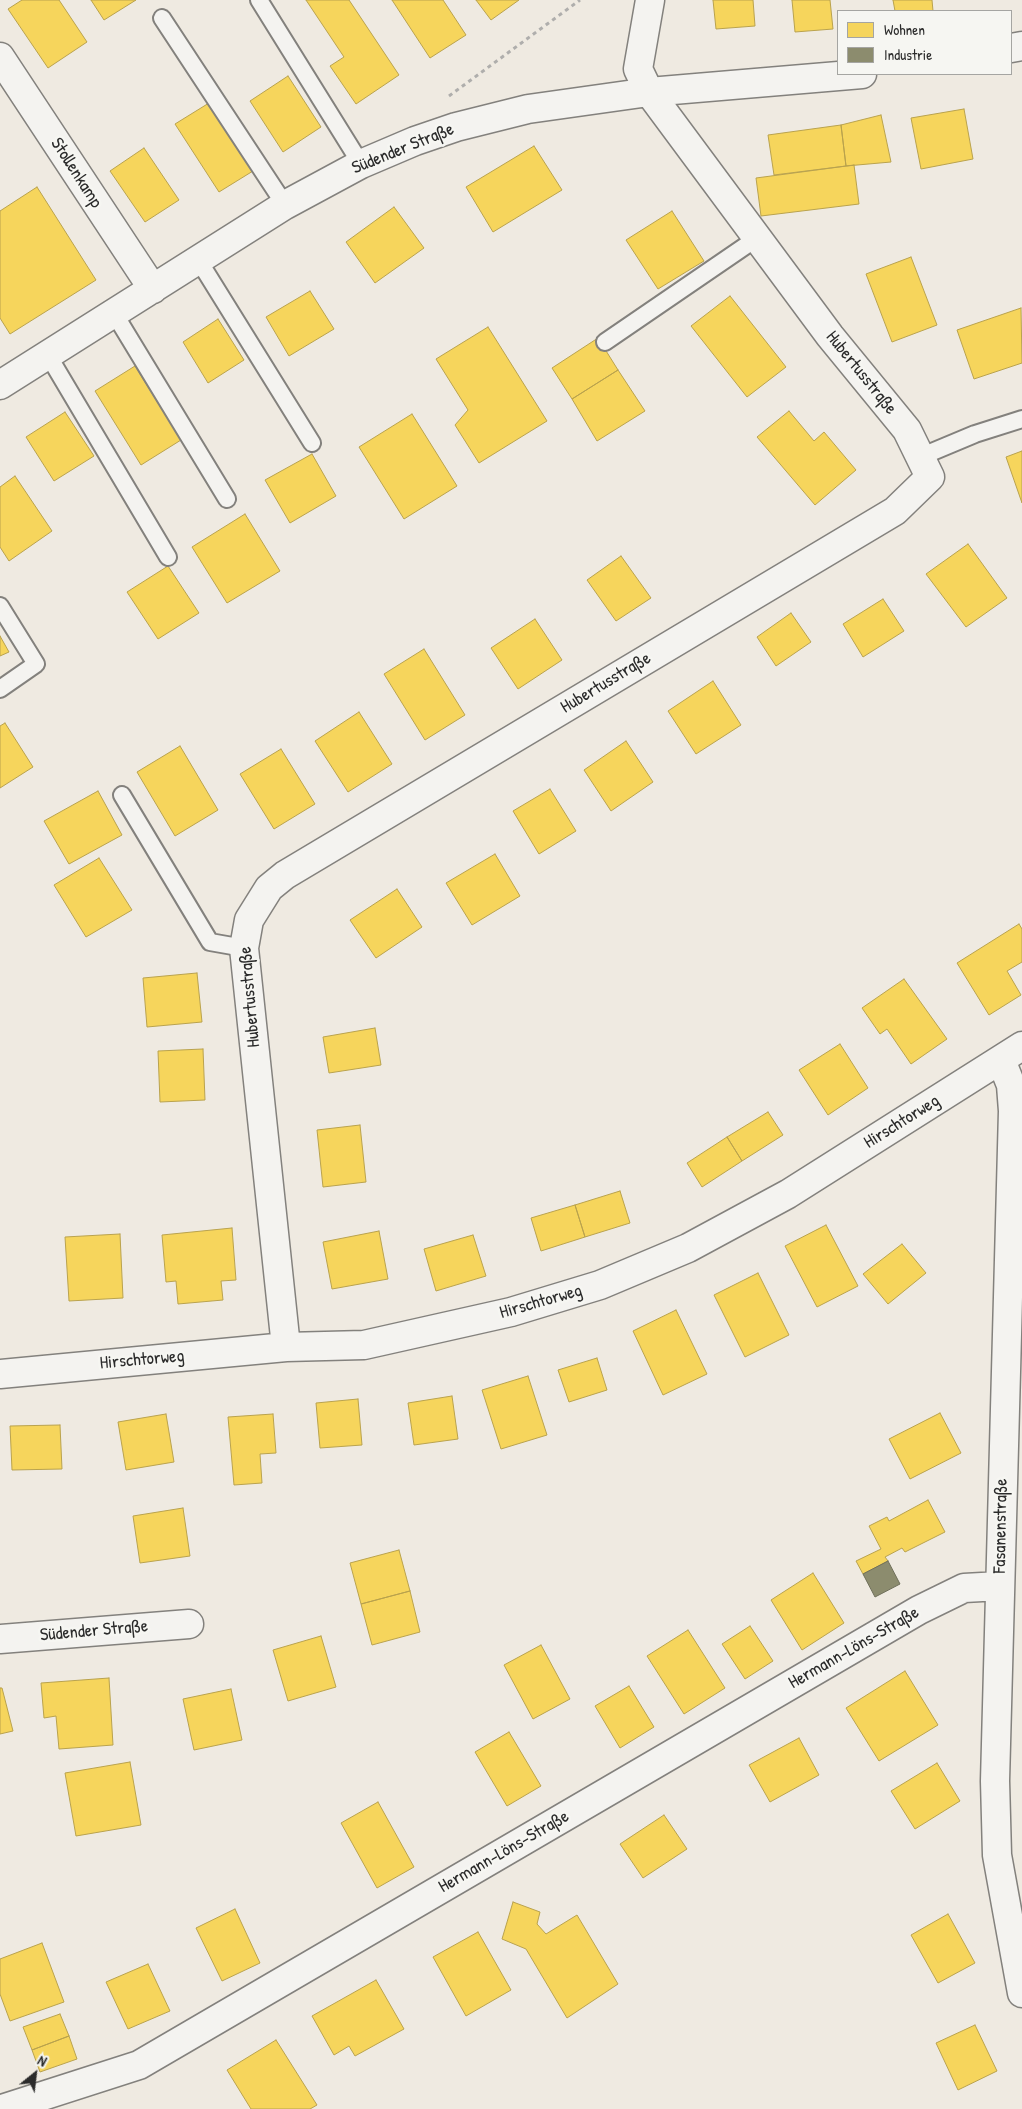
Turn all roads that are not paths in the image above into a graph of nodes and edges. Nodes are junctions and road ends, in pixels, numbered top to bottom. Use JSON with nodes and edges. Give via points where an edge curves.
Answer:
{"nodes":[{"id":1,"x":259,"y":0,"type":"edge"},
{"id":2,"x":650,"y":0,"type":"edge"},
{"id":3,"x":162,"y":18,"type":"dead end"},
{"id":4,"x":0,"y":57,"type":"edge"},
{"id":5,"x":850,"y":75,"type":"edge"},
{"id":6,"x":649,"y":92,"type":"junction"},
{"id":7,"x":361,"y":164,"type":"junction"},
{"id":8,"x":285,"y":205,"type":"junction"},
{"id":9,"x":757,"y":238,"type":"junction"},
{"id":10,"x":199,"y":260,"type":"junction"},
{"id":11,"x":153,"y":289,"type":"junction"},
{"id":12,"x":114,"y":313,"type":"junction"},
{"id":13,"x":605,"y":342,"type":"dead end"},
{"id":14,"x":48,"y":355,"type":"junction"},
{"id":15,"x":0,"y":385,"type":"edge"},
{"id":16,"x":1022,"y":420,"type":"edge"},
{"id":17,"x":312,"y":442,"type":"dead end"},
{"id":18,"x":920,"y":457,"type":"junction"},
{"id":19,"x":228,"y":500,"type":"dead end"},
{"id":20,"x":168,"y":558,"type":"dead end"},
{"id":21,"x":0,"y":606,"type":"edge"},
{"id":22,"x":0,"y":689,"type":"edge"},
{"id":23,"x":122,"y":794,"type":"dead end"},
{"id":24,"x":244,"y":948,"type":"junction"},
{"id":25,"x":1011,"y":1053,"type":"edge"},
{"id":26,"x":286,"y":1347,"type":"junction"},
{"id":27,"x":0,"y":1374,"type":"edge"},
{"id":28,"x":1000,"y":1586,"type":"junction"},
{"id":29,"x":189,"y":1624,"type":"dead end"},
{"id":30,"x":0,"y":1639,"type":"edge"},
{"id":31,"x":1022,"y":1993,"type":"edge"},
{"id":32,"x":2,"y":2109,"type":"edge"}],
"edges":[{"from":1,"to":7,"type":"lane"},
{"from":2,"to":6,"type":"street","name":"Hubertusstraße","via":[[638,69]]},
{"from":3,"to":8,"type":"lane"},
{"from":4,"to":11,"type":"street","name":"Stollenkamp"},
{"from":5,"to":6,"type":"street","name":"Südender Straße"},
{"from":6,"to":7,"type":"street","name":"Südender Straße","via":[[528,109],[456,127]]},
{"from":6,"to":9,"type":"street","name":"Hubertusstraße"},
{"from":7,"to":8,"type":"street","name":"Südender Straße"},
{"from":8,"to":10,"type":"street","name":"Südender Straße"},
{"from":9,"to":13,"type":"lane"},
{"from":9,"to":18,"type":"street","name":"Hubertusstraße","via":[[830,336],[907,430]]},
{"from":10,"to":11,"type":"street","name":"Südender Straße"},
{"from":10,"to":17,"type":"lane"},
{"from":11,"to":12,"type":"street","name":"Südender Straße"},
{"from":12,"to":14,"type":"street","name":"Südender Straße"},
{"from":12,"to":19,"type":"lane"},
{"from":14,"to":15,"type":"street","name":"Südender Straße"},
{"from":14,"to":20,"type":"lane"},
{"from":16,"to":18,"type":"lane","via":[[975,434]]},
{"from":18,"to":24,"type":"street","name":"Hubertusstraße","via":[[930,477],[895,511],[285,875],[269,888],[249,920]]},
{"from":21,"to":22,"type":"lane","via":[[36,664]]},
{"from":23,"to":24,"type":"lane","via":[[210,942]]},
{"from":24,"to":26,"type":"street","name":"Hubertusstraße"},
{"from":25,"to":26,"type":"street","name":"Hirschtorweg","via":[[788,1194],[688,1248],[600,1285],[511,1312],[364,1345]]},
{"from":25,"to":28,"type":"street","name":"Fasanenstraße","via":[[1013,1111]]},
{"from":26,"to":27,"type":"street","name":"Hirschtorweg"},
{"from":28,"to":31,"type":"street","name":"Fasanenstraße","via":[[995,1781],[997,1855]]},
{"from":28,"to":32,"type":"street","name":"Hermann-Löns-Straße","via":[[964,1588],[919,1610],[139,2064]]},
{"from":29,"to":30,"type":"street","name":"Südender Straße"}]}
